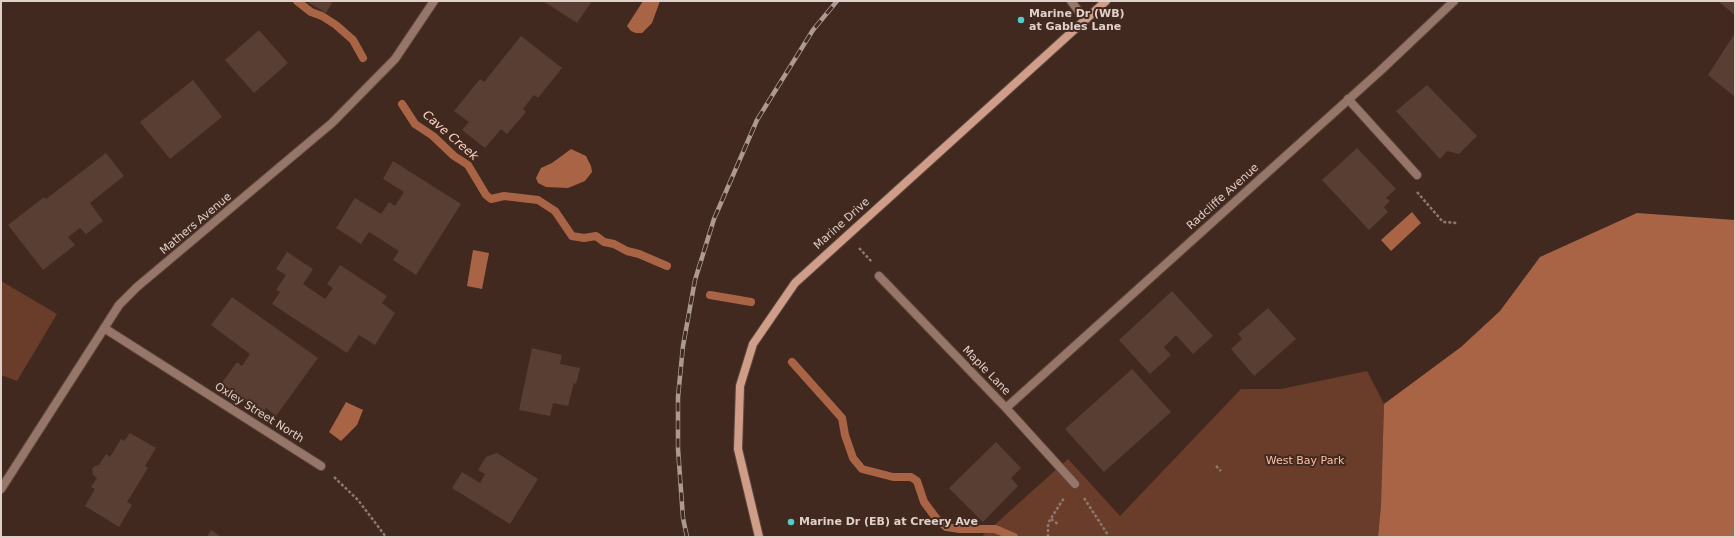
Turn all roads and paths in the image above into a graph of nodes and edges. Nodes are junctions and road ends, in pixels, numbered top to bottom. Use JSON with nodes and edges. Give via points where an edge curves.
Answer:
{"nodes":[{"id":1,"x":434,"y":1,"type":"edge"},
{"id":2,"x":1071,"y":1,"type":"edge"},
{"id":3,"x":1106,"y":1,"type":"edge"},
{"id":4,"x":1454,"y":1,"type":"edge"},
{"id":5,"x":1085,"y":20,"type":"junction"},
{"id":6,"x":1348,"y":99,"type":"junction"},
{"id":7,"x":1417,"y":175,"type":"joint"},
{"id":8,"x":1458,"y":223,"type":"dead end"},
{"id":9,"x":879,"y":276,"type":"dead end"},
{"id":10,"x":104,"y":328,"type":"junction"},
{"id":11,"x":1006,"y":408,"type":"junction"},
{"id":12,"x":322,"y":466,"type":"joint"},
{"id":13,"x":1216,"y":466,"type":"dead end"},
{"id":14,"x":1221,"y":471,"type":"dead end"},
{"id":15,"x":1075,"y":484,"type":"joint"},
{"id":16,"x":1,"y":489,"type":"edge"},
{"id":17,"x":1065,"y":496,"type":"dead end"},
{"id":18,"x":1051,"y":519,"type":"junction"},
{"id":19,"x":1058,"y":524,"type":"dead end"},
{"id":20,"x":1108,"y":535,"type":"dead end"},
{"id":21,"x":386,"y":537,"type":"edge"},
{"id":22,"x":759,"y":537,"type":"edge"},
{"id":23,"x":1048,"y":537,"type":"edge"}],
"edges":[{"from":1,"to":10,"type":"street","name":"Mathers Avenue","via":[[395,59],[369,87],[291,160],[137,287]]},
{"from":2,"to":5,"type":"street"},
{"from":3,"to":5,"type":"main road","name":"Marine Drive"},
{"from":4,"to":6,"type":"street","name":"Radcliffe Avenue"},
{"from":5,"to":22,"type":"main road","name":"Marine Drive","via":[[795,283],[753,344],[740,386],[738,449]]},
{"from":6,"to":7,"type":"street"},
{"from":6,"to":11,"type":"street","name":"Radcliffe Avenue"},
{"from":7,"to":8,"type":"path","via":[[1408,183],[1443,222]]},
{"from":9,"to":11,"type":"street","name":"Maple Lane"},
{"from":10,"to":12,"type":"street","name":"Oxley Street North"},
{"from":10,"to":16,"type":"street","name":"Mathers Avenue"},
{"from":11,"to":15,"type":"street","name":"Maple Lane"},
{"from":12,"to":21,"type":"path","via":[[358,500]]},
{"from":13,"to":14,"type":"path"},
{"from":15,"to":20,"type":"path"},
{"from":17,"to":18,"type":"path"},
{"from":18,"to":19,"type":"path"},
{"from":18,"to":23,"type":"path","via":[[1048,523]]}]}
